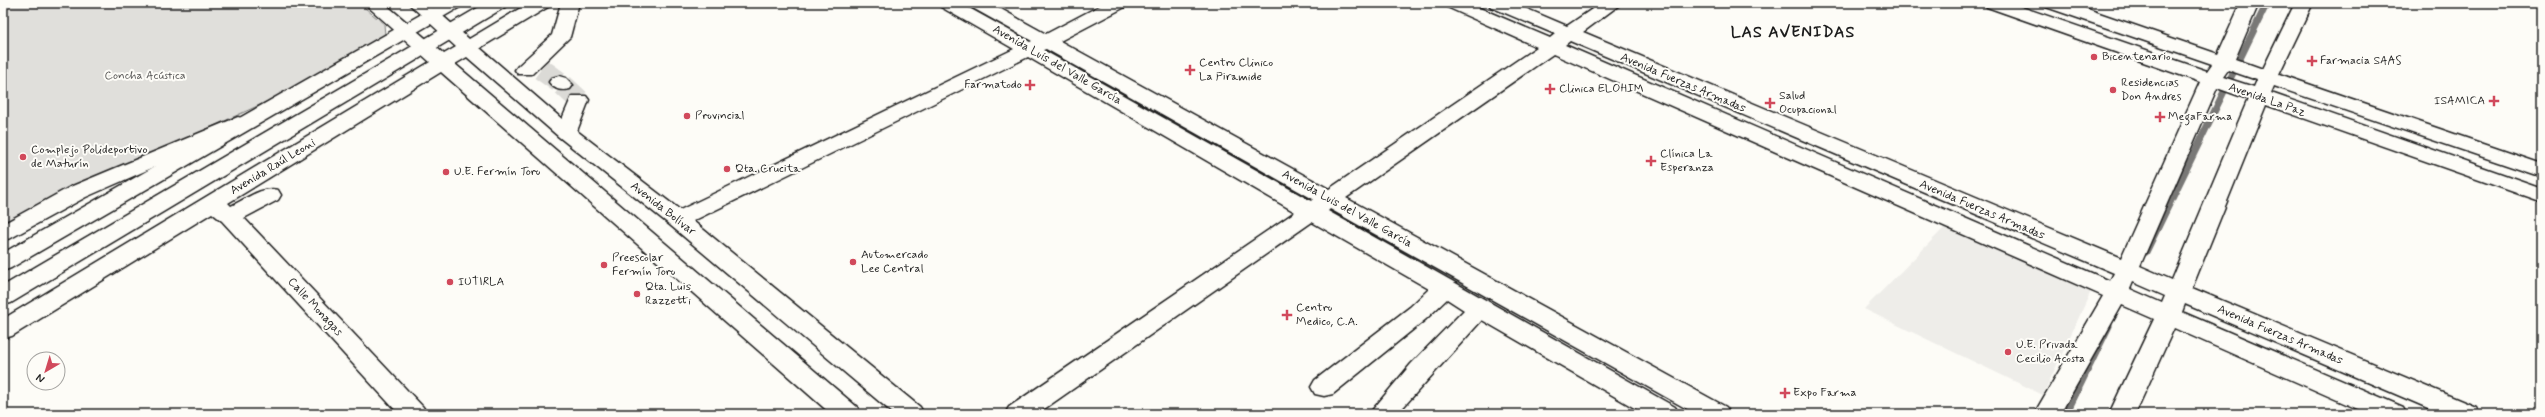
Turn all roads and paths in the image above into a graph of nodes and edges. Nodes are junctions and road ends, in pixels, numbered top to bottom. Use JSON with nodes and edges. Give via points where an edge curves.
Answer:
{"nodes":[{"id":1,"x":373,"y":3,"type":"edge"},
{"id":2,"x":454,"y":3,"type":"edge"},
{"id":3,"x":499,"y":3,"type":"edge"},
{"id":4,"x":542,"y":3,"type":"edge"},
{"id":5,"x":570,"y":3,"type":"edge"},
{"id":6,"x":946,"y":3,"type":"edge"},
{"id":7,"x":977,"y":3,"type":"edge"},
{"id":8,"x":1120,"y":3,"type":"edge"},
{"id":9,"x":1453,"y":3,"type":"edge"},
{"id":10,"x":1497,"y":3,"type":"edge"},
{"id":11,"x":1613,"y":3,"type":"edge"},
{"id":12,"x":1993,"y":3,"type":"edge"},
{"id":13,"x":2052,"y":3,"type":"edge"},
{"id":14,"x":2250,"y":3,"type":"edge"},
{"id":15,"x":2304,"y":3,"type":"edge"},
{"id":16,"x":424,"y":9,"type":"edge"},
{"id":17,"x":406,"y":31,"type":"junction"},
{"id":18,"x":451,"y":32,"type":"junction"},
{"id":19,"x":1560,"y":40,"type":"junction"},
{"id":20,"x":1039,"y":46,"type":"junction"},
{"id":21,"x":424,"y":47,"type":"junction"},
{"id":22,"x":469,"y":47,"type":"junction"},
{"id":23,"x":443,"y":63,"type":"junction"},
{"id":24,"x":2230,"y":64,"type":"junction"},
{"id":25,"x":500,"y":75,"type":"junction"},
{"id":26,"x":2268,"y":77,"type":"junction"},
{"id":27,"x":2212,"y":81,"type":"junction"},
{"id":28,"x":2258,"y":96,"type":"junction"},
{"id":29,"x":580,"y":100,"type":"dead end"},
{"id":30,"x":269,"y":110,"type":"junction"},
{"id":31,"x":566,"y":133,"type":"junction"},
{"id":32,"x":2542,"y":171,"type":"edge"},
{"id":33,"x":2542,"y":195,"type":"edge"},
{"id":34,"x":270,"y":196,"type":"dead end"},
{"id":35,"x":1329,"y":199,"type":"junction"},
{"id":36,"x":221,"y":210,"type":"junction"},
{"id":37,"x":1311,"y":212,"type":"junction"},
{"id":38,"x":678,"y":220,"type":"junction"},
{"id":39,"x":3,"y":233,"type":"edge"},
{"id":40,"x":3,"y":263,"type":"edge"},
{"id":41,"x":2128,"y":272,"type":"junction"},
{"id":42,"x":1444,"y":288,"type":"junction"},
{"id":43,"x":2176,"y":291,"type":"junction"},
{"id":44,"x":2117,"y":294,"type":"junction"},
{"id":45,"x":3,"y":297,"type":"edge"},
{"id":46,"x":1480,"y":308,"type":"junction"},
{"id":47,"x":2165,"y":315,"type":"junction"},
{"id":48,"x":3,"y":330,"type":"edge"},
{"id":49,"x":1324,"y":387,"type":"dead end"},
{"id":50,"x":414,"y":414,"type":"edge"},
{"id":51,"x":848,"y":414,"type":"edge"},
{"id":52,"x":911,"y":414,"type":"edge"},
{"id":53,"x":1018,"y":414,"type":"edge"},
{"id":54,"x":1382,"y":414,"type":"edge"},
{"id":55,"x":1666,"y":414,"type":"edge"},
{"id":56,"x":1717,"y":414,"type":"edge"},
{"id":57,"x":2047,"y":414,"type":"edge"},
{"id":58,"x":2122,"y":414,"type":"edge"},
{"id":59,"x":2394,"y":414,"type":"edge"},
{"id":60,"x":2467,"y":414,"type":"edge"}],
"edges":[{"from":1,"to":17,"type":"main road"},
{"from":2,"to":16,"type":"main road"},
{"from":3,"to":18,"type":"main road"},
{"from":4,"to":22,"type":"main road","name":"Avenida Raúl Leoni"},
{"from":5,"to":25,"type":"main road","via":[[560,37],[533,69]]},
{"from":6,"to":20,"type":"main road","name":"Avenida Luis del Valle García"},
{"from":7,"to":20,"type":"main road","name":"Avenida Luis del Valle García"},
{"from":8,"to":20,"type":"main road"},
{"from":9,"to":19,"type":"main road","name":"Avenida Fuerzas Armadas"},
{"from":10,"to":19,"type":"main road","name":"Avenida Fuerzas Armadas"},
{"from":11,"to":19,"type":"main road"},
{"from":12,"to":27,"type":"main road","name":"Avenida La Paz"},
{"from":13,"to":24,"type":"main road","name":"Avenida La Paz"},
{"from":14,"to":24,"type":"main road"},
{"from":15,"to":26,"type":"main road"},
{"from":16,"to":17,"type":"main road"},
{"from":16,"to":18,"type":"main road","name":"Avenida Bolívar"},
{"from":17,"to":21,"type":"main road"},
{"from":17,"to":30,"type":"main road"},
{"from":18,"to":21,"type":"main road"},
{"from":18,"to":22,"type":"main road","name":"Avenida Bolívar"},
{"from":19,"to":35,"type":"main road"},
{"from":19,"to":41,"type":"main road","name":"Avenida Fuerzas Armadas"},
{"from":19,"to":44,"type":"main road","name":"Avenida Fuerzas Armadas"},
{"from":20,"to":35,"type":"main road","name":"Avenida Luis del Valle García"},
{"from":20,"to":37,"type":"main road","name":"Avenida Luis del Valle García"},
{"from":20,"to":38,"type":"main road"},
{"from":21,"to":23,"type":"main road"},
{"from":21,"to":45,"type":"main road"},
{"from":22,"to":23,"type":"main road","name":"Avenida Raúl Leoni"},
{"from":22,"to":25,"type":"main road","name":"Avenida Bolívar"},
{"from":23,"to":36,"type":"main road","name":"Avenida Raúl Leoni"},
{"from":23,"to":51,"type":"main road"},
{"from":24,"to":26,"type":"main road","name":"Avenida La Paz"},
{"from":24,"to":27,"type":"main road"},
{"from":25,"to":31,"type":"main road","name":"Avenida Bolívar"},
{"from":26,"to":28,"type":"main road"},
{"from":26,"to":32,"type":"main road","name":"Avenida La Paz"},
{"from":27,"to":28,"type":"main road","name":"Avenida La Paz"},
{"from":27,"to":41,"type":"main road"},
{"from":28,"to":33,"type":"main road","name":"Avenida La Paz"},
{"from":28,"to":43,"type":"main road"},
{"from":29,"to":31,"type":"main road"},
{"from":30,"to":39,"type":"main road","via":[[78,192]]},
{"from":30,"to":40,"type":"main road"},
{"from":31,"to":38,"type":"main road","name":"Avenida Bolívar"},
{"from":34,"to":36,"type":"main road"},
{"from":35,"to":37,"type":"main road"},
{"from":35,"to":56,"type":"main road","name":"Avenida Luis del Valle García"},
{"from":36,"to":48,"type":"main road","name":"Avenida Raúl Leoni"},
{"from":36,"to":50,"type":"main road","name":"Calle Monagas"},
{"from":37,"to":42,"type":"main road","name":"Avenida Luis del Valle García"},
{"from":37,"to":53,"type":"main road"},
{"from":38,"to":52,"type":"main road","name":"Avenida Bolívar"},
{"from":41,"to":43,"type":"main road","name":"Avenida Fuerzas Armadas"},
{"from":41,"to":44,"type":"main road"},
{"from":42,"to":46,"type":"main road","name":"Avenida Luis del Valle García"},
{"from":42,"to":49,"type":"main road","via":[[1418,313]]},
{"from":43,"to":47,"type":"main road"},
{"from":43,"to":60,"type":"main road","name":"Avenida Fuerzas Armadas"},
{"from":44,"to":47,"type":"main road","name":"Avenida Fuerzas Armadas"},
{"from":44,"to":57,"type":"main road"},
{"from":46,"to":54,"type":"main road","via":[[1425,364]]},
{"from":46,"to":55,"type":"main road","name":"Avenida Luis del Valle García"},
{"from":47,"to":58,"type":"main road"},
{"from":47,"to":59,"type":"main road","name":"Avenida Fuerzas Armadas"}]}
